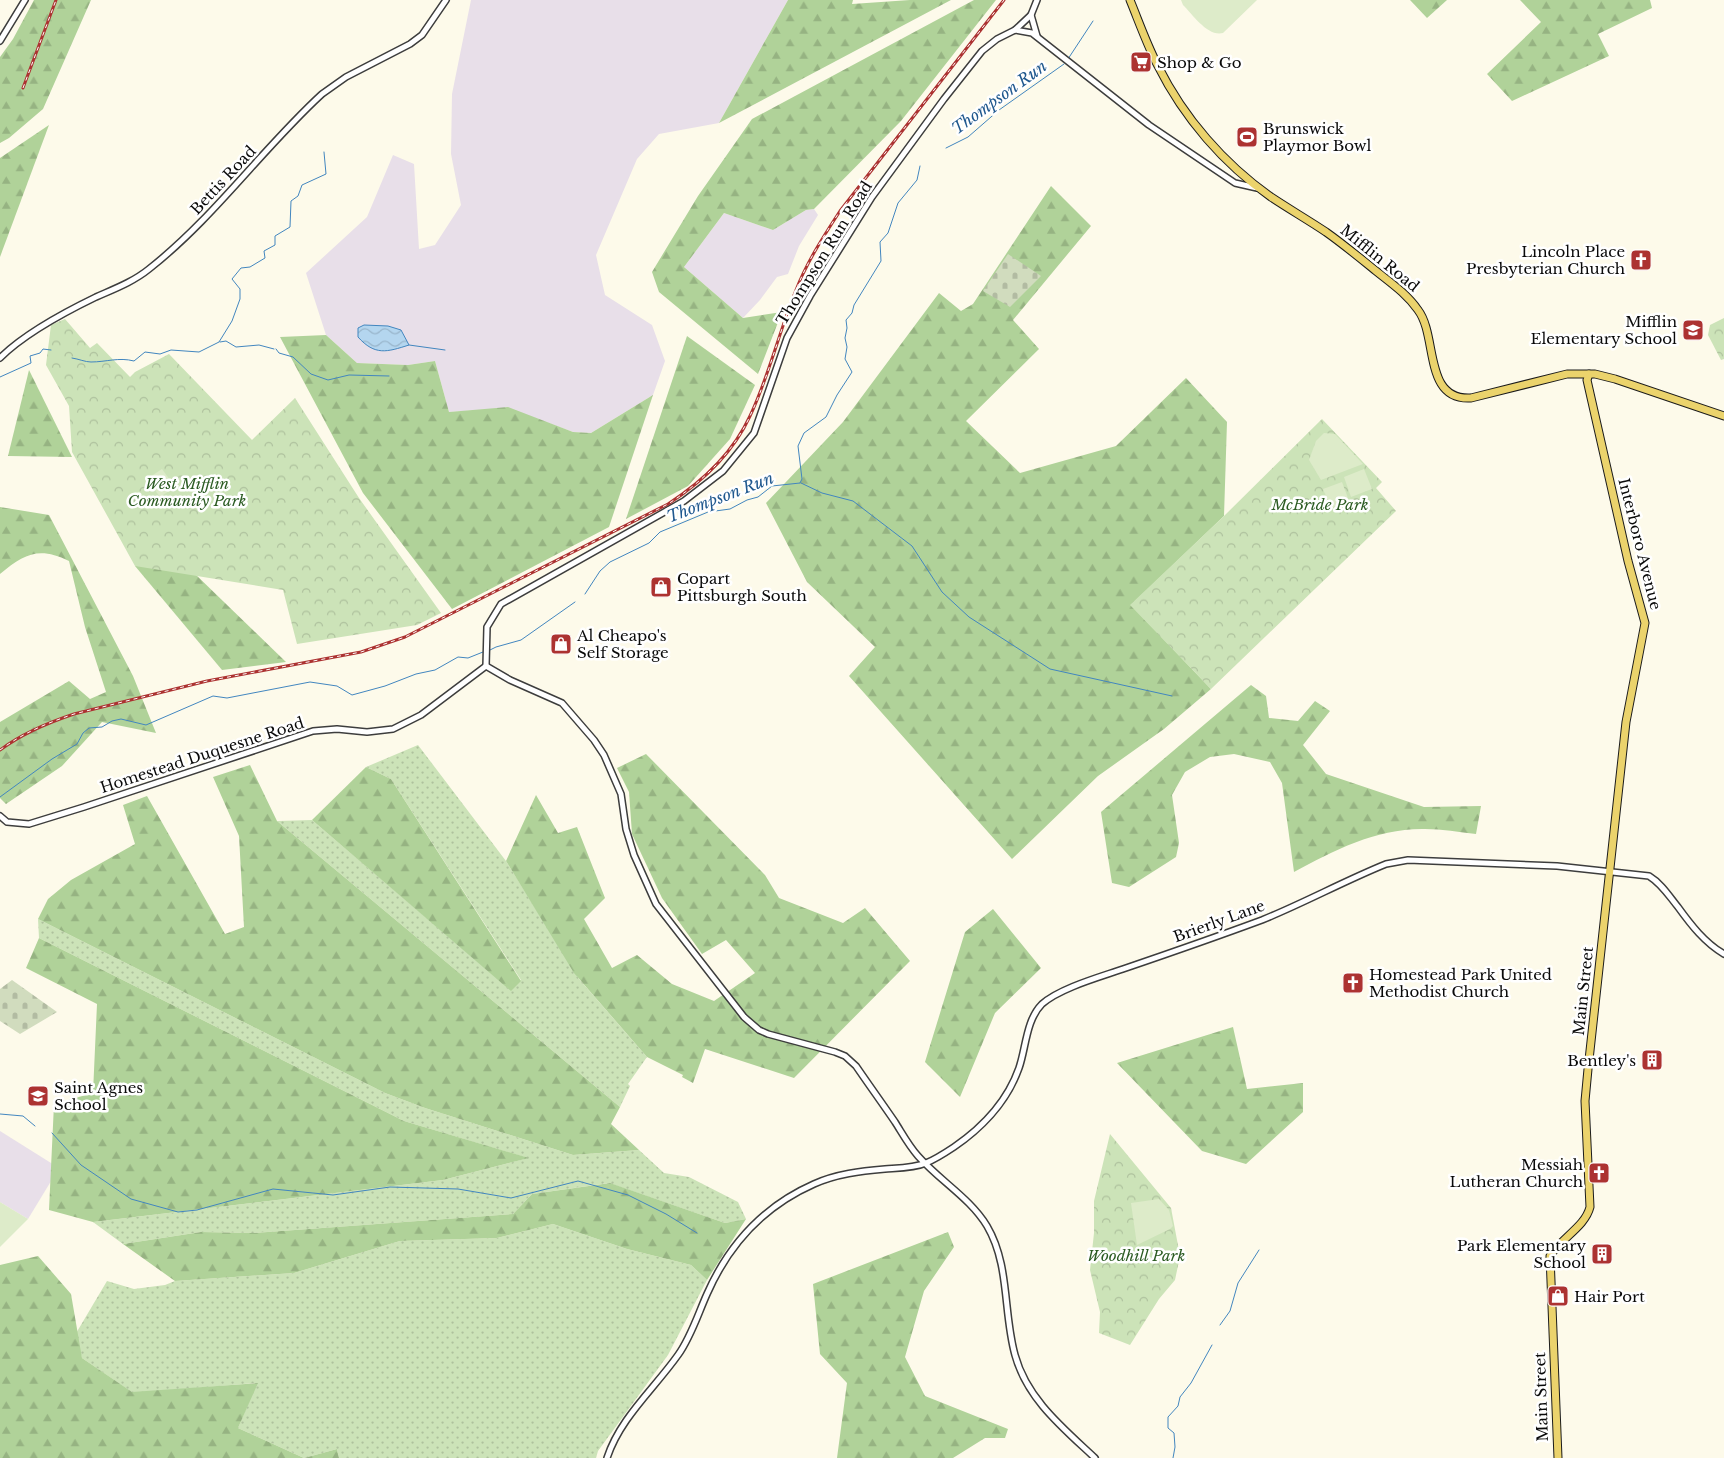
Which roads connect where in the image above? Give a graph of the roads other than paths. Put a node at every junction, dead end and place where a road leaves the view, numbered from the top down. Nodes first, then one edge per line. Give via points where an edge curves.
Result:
1 (25, 0) edge
2 (446, 0) edge
3 (1037, 0) edge
4 (1130, 0) edge
5 (1031, 15) junction
6 (1015, 30) junction
7 (1037, 37) junction
8 (0, 41) edge
9 (1260, 188) junction
10 (0, 358) edge
11 (1589, 374) junction
12 (1724, 416) edge
13 (486, 666) junction
14 (0, 816) edge
15 (1610, 871) junction
16 (1724, 954) edge
17 (926, 1163) junction
18 (607, 1458) edge
19 (1095, 1458) edge
20 (1558, 1458) edge

1 - 8 street
2 - 10 street, Bettis Road via 422,35 322,94 166,255 134,279 27,335
3 - 5 street, Thompson Run Road
4 - 9 main road via 1158,66 1184,110 1225,158
5 - 6 street, Thompson Run Road
5 - 7 street
6 - 7 street
6 - 13 street, Thompson Run Road via 982,51 872,197 787,338 754,433 723,471 684,501 501,604 487,627
7 - 9 street, Mifflin Road via 1149,125 1227,178
9 - 11 main road, Mifflin Road via 1327,233 1407,296 1425,320 1436,372 1443,386 1452,394 1471,398 1564,375
11 - 12 main road, Mifflin Road via 1615,379
11 - 15 main road, Interboro Avenue via 1593,404 1645,624 1626,722
13 - 14 street, Homestead Duquesne Road via 421,715 392,729 313,731 29,824 6,822
13 - 17 street via 562,703 594,740 621,794 631,846 656,904 744,1017 768,1034 845,1056 856,1066
15 - 16 street, Brierly Lane via 1649,876 1657,881 1702,937
15 - 17 street, Brierly Lane via 1557,866 1397,862 1366,872 1266,918 1061,993 1037,1010 1020,1067 993,1114 976,1131
15 - 20 main road, Main Street via 1586,1101 1590,1207 1586,1218 1550,1256
17 - 18 street via 836,1176 814,1184 767,1212 732,1248 678,1356 626,1421
17 - 19 street via 974,1208 997,1246 1005,1282 1012,1345 1026,1383 1039,1403

